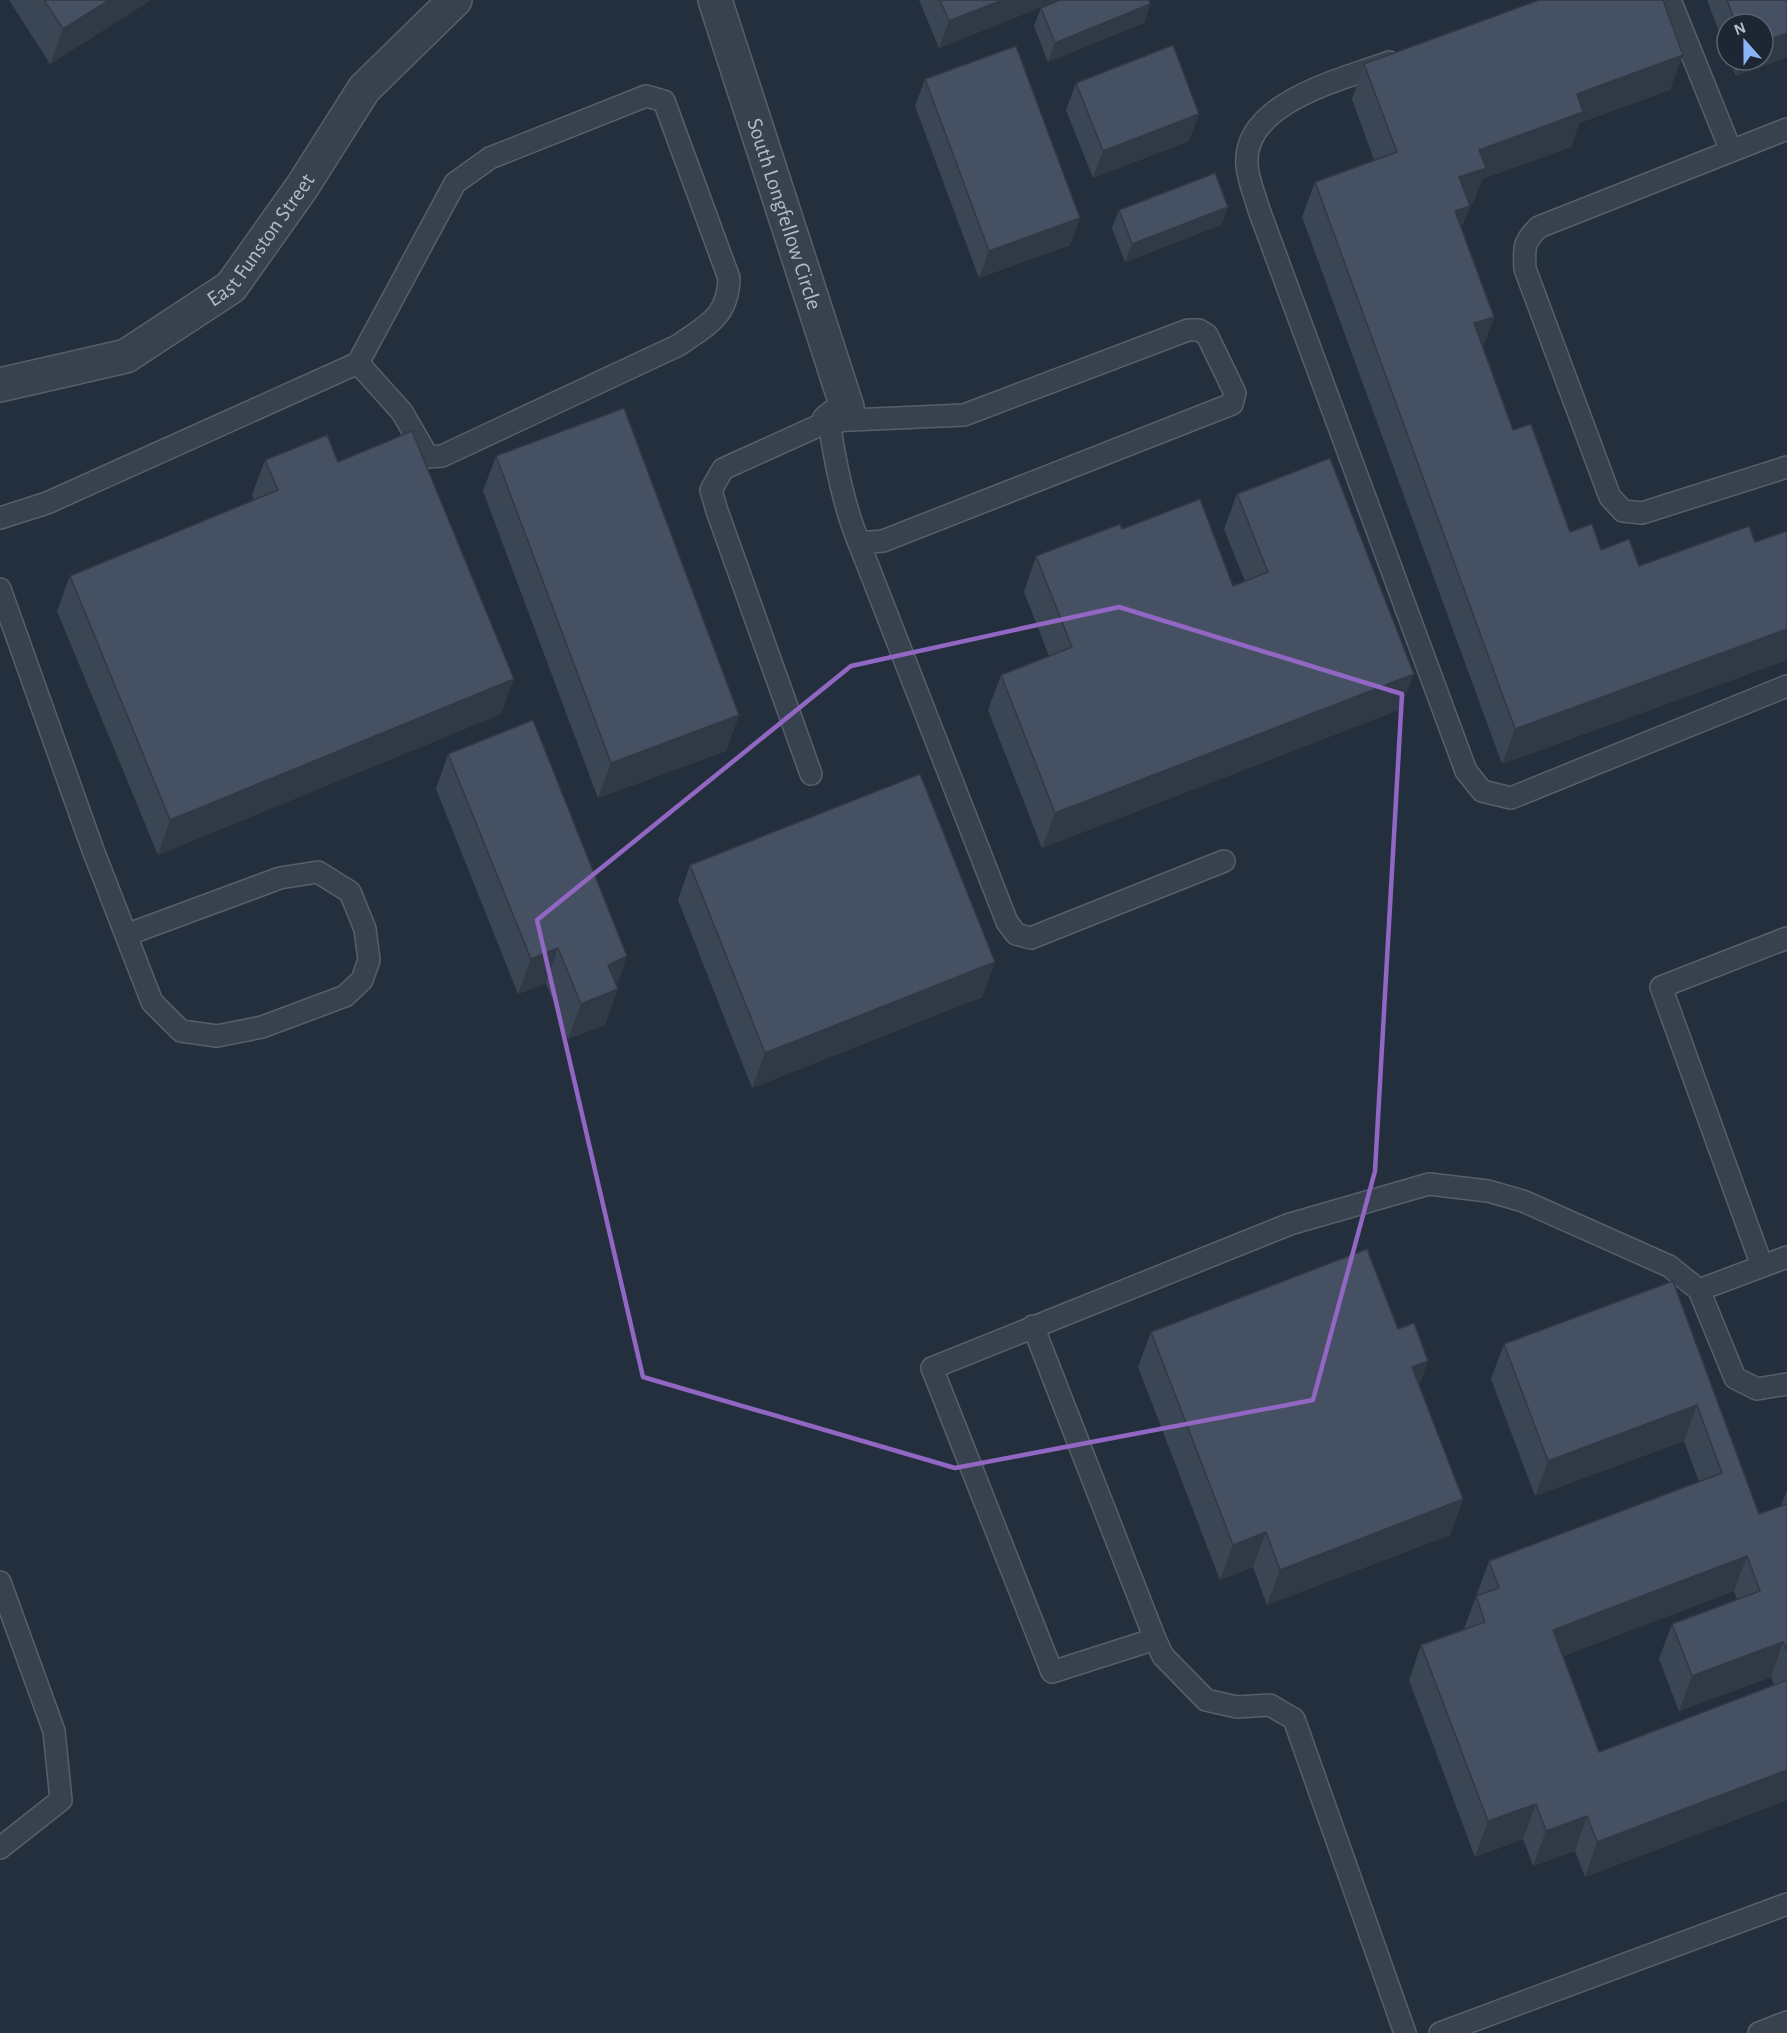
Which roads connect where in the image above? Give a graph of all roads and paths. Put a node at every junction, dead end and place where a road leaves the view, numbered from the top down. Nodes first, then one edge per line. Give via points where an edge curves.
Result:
1 (455, 0) edge
2 (715, 0) edge
3 (1670, 0) edge
4 (1409, 54) edge
5 (1787, 129) edge
6 (1731, 151) junction
7 (358, 363) junction
8 (0, 385) edge
9 (829, 421) junction
10 (1787, 467) edge
11 (0, 518) edge
12 (859, 543) junction
13 (0, 589) edge
14 (1787, 687) edge
15 (811, 774) dead end
16 (1224, 861) dead end
17 (126, 935) junction
18 (1787, 938) edge
19 (1787, 1257) edge
20 (1762, 1266) junction
21 (1699, 1290) junction
22 (1033, 1326) junction
23 (1787, 1384) edge
24 (0, 1582) edge
25 (1155, 1639) junction
26 (0, 1848) edge
27 (1787, 1904) edge
28 (1787, 2022) edge
29 (1405, 2033) edge
30 (1440, 2033) edge
31 (1759, 2033) edge

1 - 8 street, East Funston Street via 364,89 302,188 231,287 126,356
2 - 9 street, South Longfellow Circle via 847,407
3 - 6 lane
4 - 14 lane via 1291,99 1269,114 1251,140 1247,164 1258,210 1466,771 1482,791 1511,798
5 - 6 lane
6 - 10 lane via 1539,227 1527,238 1525,268 1610,497 1623,511 1642,513
7 - 7 lane via 454,183 490,158 646,96 664,101 729,278 728,298 715,320 679,345 442,456 428,457 402,412
7 - 11 lane via 47,503
9 - 12 lane via 849,519
9 - 12 lane via 964,416 1188,330 1207,335 1235,393 1232,404 884,541
9 - 15 lane via 723,469 711,490
12 - 16 lane via 1007,922 1016,934 1031,938
13 - 17 lane
17 - 17 lane via 152,1002 181,1031 218,1036 262,1027 345,996 363,980 369,960 364,929 350,892 318,872 280,878
18 - 20 lane via 1661,987
19 - 20 lane
20 - 21 lane
21 - 22 lane via 1669,1266 1523,1201 1488,1191 1429,1184 1290,1224
21 - 23 lane via 1735,1378 1757,1389
22 - 25 lane
22 - 25 lane via 932,1368 1052,1672
24 - 26 lane via 54,1731 61,1800
25 - 29 lane via 1163,1656 1206,1700 1237,1707 1270,1705 1294,1719
27 - 30 lane
28 - 31 lane

